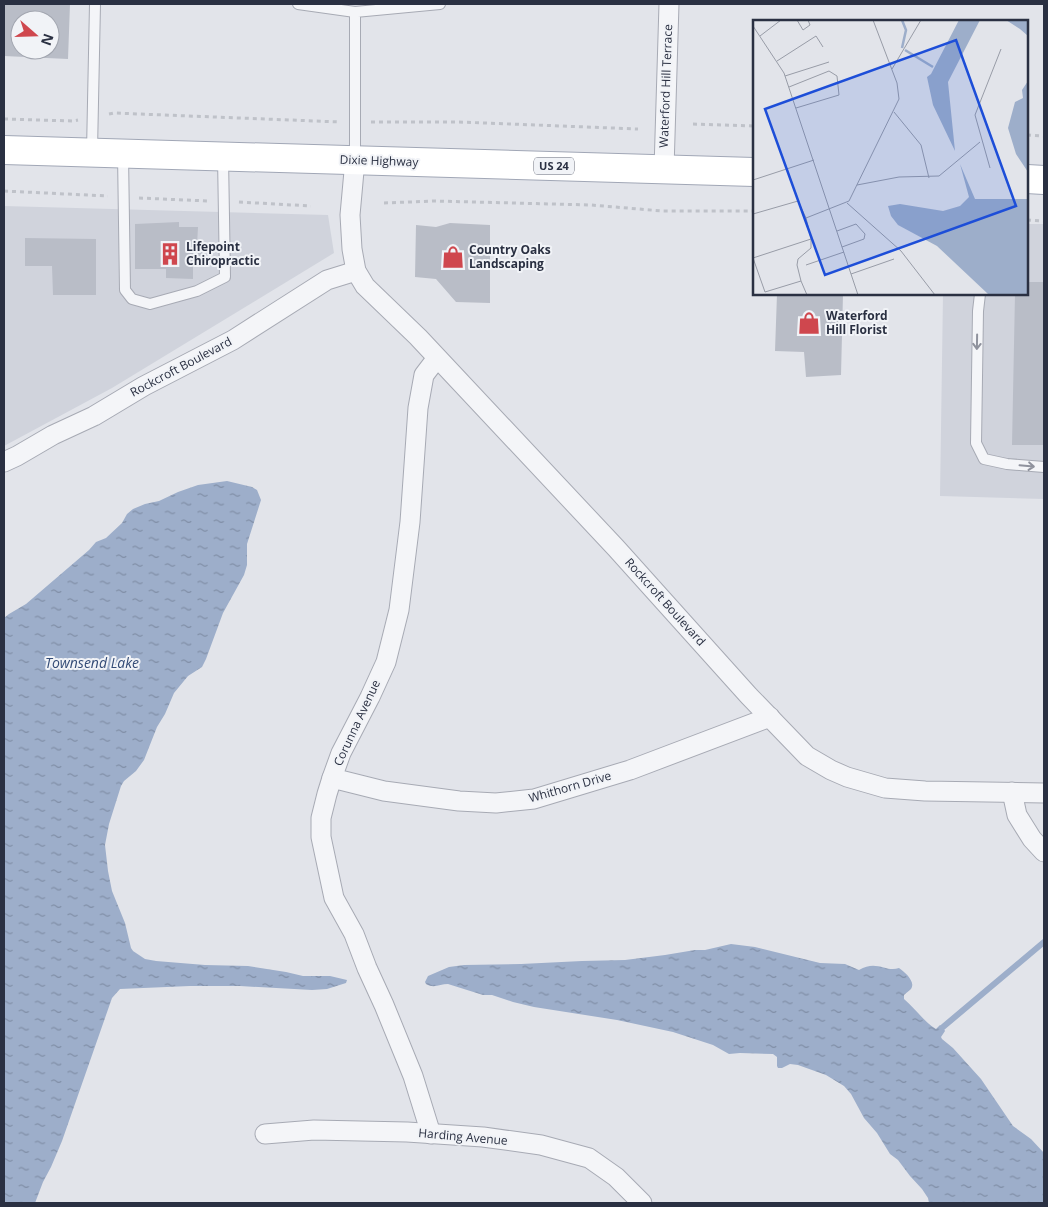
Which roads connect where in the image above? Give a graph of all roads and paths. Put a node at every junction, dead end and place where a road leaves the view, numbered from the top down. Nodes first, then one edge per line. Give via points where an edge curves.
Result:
1 (95, 4) edge
2 (298, 4) edge
3 (440, 4) edge
4 (669, 4) edge
5 (355, 12) junction
6 (4, 119) edge
7 (73, 121) dead end
8 (694, 124) dead end
9 (753, 126) edge
10 (1028, 136) edge
11 (1044, 136) edge
12 (4, 150) edge
13 (92, 152) junction
14 (123, 153) junction
15 (222, 156) junction
16 (354, 160) junction
17 (664, 169) junction
18 (753, 172) edge
19 (1028, 179) edge
20 (1044, 180) edge
21 (4, 191) edge
22 (124, 197) junction
23 (223, 201) junction
24 (384, 203) dead end
25 (311, 206) dead end
26 (753, 212) edge
27 (1028, 220) edge
28 (1044, 221) edge
29 (356, 270) junction
30 (980, 295) edge
31 (437, 358) junction
32 (4, 462) edge
33 (1044, 468) edge
34 (770, 717) junction
35 (332, 778) junction
36 (1012, 792) junction
37 (1044, 793) edge
38 (1044, 852) edge
39 (265, 1134) dead end
40 (431, 1134) junction
41 (642, 1203) edge

1 - 13 lane
2 - 5 lane
3 - 5 lane
4 - 17 street, Waterford Hill Terrace
5 - 16 lane
6 - 7 path
8 - 9 path
10 - 11 path
12 - 13 main road, Dixie Highway / US 24
13 - 14 main road, Dixie Highway / US 24
14 - 15 main road, Dixie Highway / US 24
14 - 22 lane
15 - 16 main road, Dixie Highway / US 24
15 - 23 lane
16 - 17 main road, Dixie Highway / US 24
16 - 29 street, Rockcroft Boulevard via 350,215
17 - 18 main road, Dixie Highway / US 24
19 - 20 main road
21 - 22 path
22 - 23 path
22 - 23 lane via 125,290 132,299 150,304 197,291 225,277
23 - 25 path
24 - 26 path via 435,201
27 - 28 path
29 - 31 street, Rockcroft Boulevard via 365,286
29 - 32 street, Rockcroft Boulevard via 328,280 233,340
30 -> 33 lane via 976,444 984,460
31 - 34 street, Rockcroft Boulevard
31 - 35 street, Corunna Avenue via 424,375 418,408 410,522 399,610 386,662
34 - 35 street, Whithorn Drive via 630,770 534,799 496,804 459,801 384,791
34 - 36 street, Rockcroft Boulevard via 808,756 847,777 884,788 925,792
35 - 40 street, Corunna Avenue via 321,818 320,837 334,898 354,934 384,1005 413,1076
36 - 37 street, Rockcroft Boulevard
36 - 38 street via 1017,815
39 - 40 street, Harding Avenue via 314,1130
40 - 41 street, Harding Avenue via 542,1145 589,1158 616,1177

